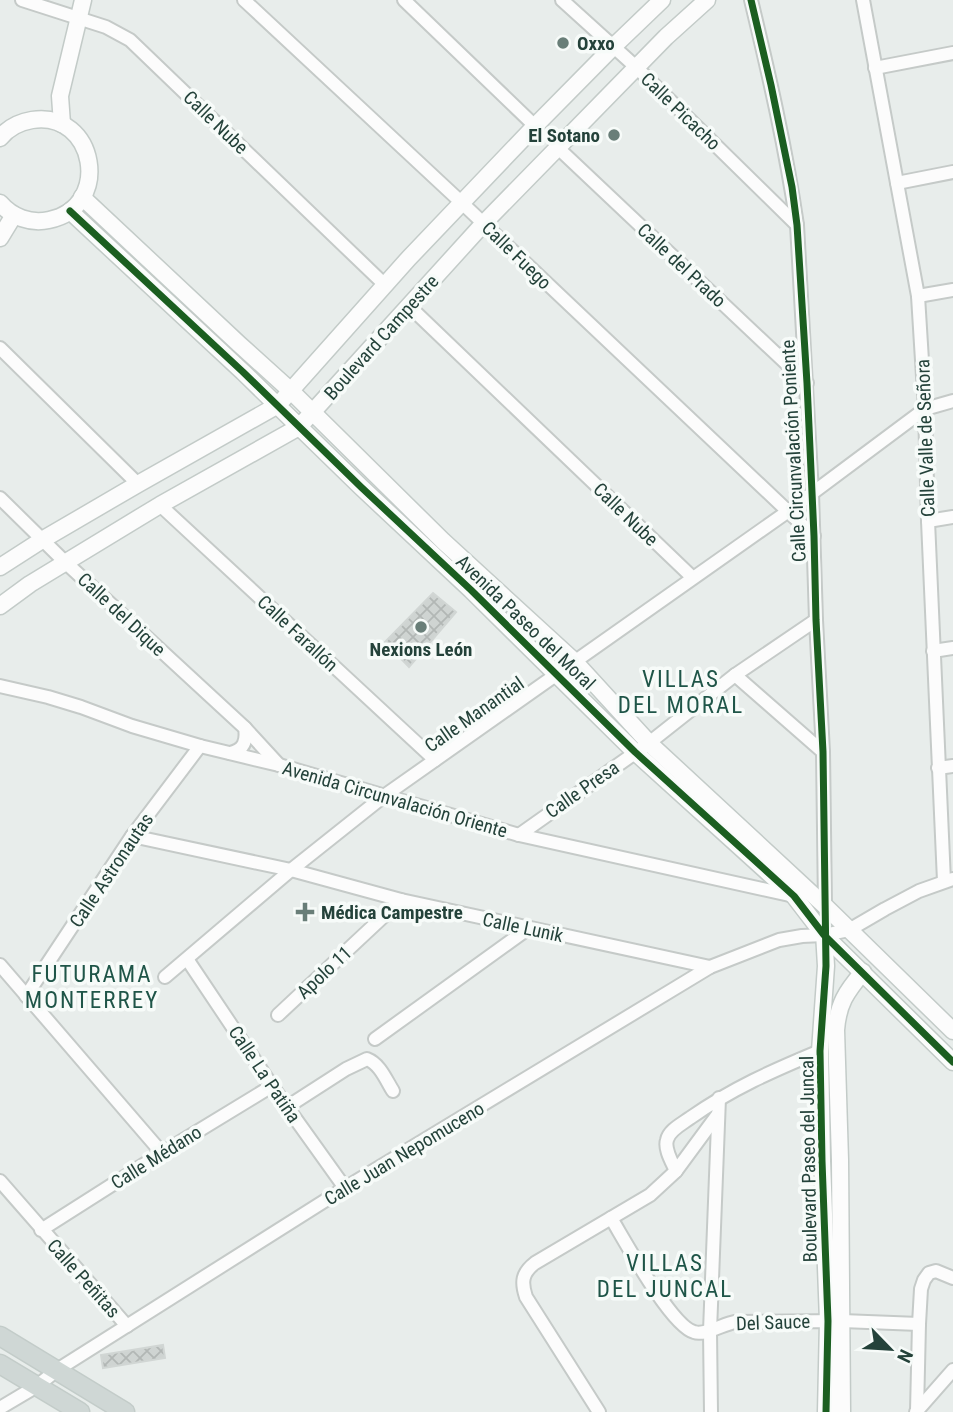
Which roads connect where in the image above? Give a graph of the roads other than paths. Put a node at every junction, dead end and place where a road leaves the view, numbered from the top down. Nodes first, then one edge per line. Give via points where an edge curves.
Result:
1 (22, 0) edge
2 (83, 0) edge
3 (244, 0) edge
4 (404, 0) edge
5 (562, 0) edge
6 (662, 0) edge
7 (708, 0) edge
8 (751, 0) edge
9 (863, 0) edge
10 (78, 19) junction
11 (613, 47) junction
12 (953, 53) edge
13 (636, 67) junction
14 (875, 68) junction
15 (60, 96) junction
16 (38, 119) junction
17 (62, 124) junction
18 (535, 126) junction
19 (0, 138) edge
20 (557, 147) junction
21 (953, 172) edge
22 (897, 183) junction
23 (82, 197) junction
24 (462, 203) junction
25 (4, 209) edge
26 (71, 211) junction
27 (484, 223) junction
28 (797, 225) junction
29 (0, 238) edge
30 (384, 285) junction
31 (953, 290) edge
32 (918, 296) junction
33 (409, 306) junction
34 (0, 348) edge
35 (807, 383) junction
36 (291, 391) junction
37 (953, 401) edge
38 (278, 405) junction
39 (925, 409) junction
40 (312, 414) junction
41 (299, 427) junction
42 (138, 484) junction
43 (812, 493) junction
44 (0, 498) edge
45 (160, 505) junction
46 (787, 512) junction
47 (953, 517) edge
48 (928, 521) junction
49 (814, 536) junction
50 (42, 540) junction
51 (65, 562) junction
52 (0, 567) edge
53 (692, 577) junction
54 (0, 606) edge
55 (816, 620) junction
56 (953, 648) edge
57 (933, 651) junction
58 (574, 662) junction
59 (558, 674) junction
60 (735, 675) junction
61 (0, 686) edge
62 (245, 728) junction
63 (200, 746) junction
64 (642, 747) junction
65 (823, 752) junction
66 (228, 754) junction
67 (435, 761) junction
68 (279, 765) junction
69 (953, 766) edge
70 (938, 768) junction
71 (384, 796) junction
72 (519, 835) junction
73 (132, 836) junction
74 (291, 870) junction
75 (949, 880) edge
76 (794, 897) junction
77 (401, 900) junction
78 (825, 906) junction
79 (529, 928) junction
80 (849, 930) junction
81 (824, 935) junction
82 (187, 959) junction
83 (0, 965) edge
84 (710, 967) junction
85 (863, 972) junction
86 (165, 977) dead end
87 (26, 996) junction
88 (278, 1015) dead end
89 (953, 1031) edge
90 (375, 1039) dead end
91 (820, 1051) junction
92 (953, 1062) edge
93 (272, 1086) junction
94 (393, 1091) dead end
95 (719, 1098) junction
96 (287, 1107) junction
97 (718, 1114) junction
98 (162, 1153) junction
99 (840, 1160) junction
100 (822, 1161) junction
101 (676, 1171) junction
102 (0, 1181) edge
103 (345, 1188) junction
104 (611, 1218) junction
105 (41, 1230) junction
106 (953, 1278) edge
107 (835, 1321) junction
108 (919, 1324) junction
109 (127, 1326) junction
110 (710, 1331) junction
111 (0, 1336) edge
112 (0, 1364) edge
113 (57, 1370) junction
114 (953, 1370) edge
115 (37, 1386) junction
116 (0, 1408) edge
117 (80, 1412) edge
118 (125, 1412) edge
119 (599, 1412) edge
120 (711, 1412) edge
121 (826, 1412) edge
122 (842, 1412) edge
123 (916, 1412) edge

1 - 10 street, Calle Nube
2 - 10 street
3 - 24 street, Calle Fuego
4 - 18 street
5 - 11 street, Calle Picacho
6 - 11 street, Boulevard Campestre
7 - 13 street, Boulevard Campestre
8 - 28 street, Calle Circunvalación Poniente
9 - 14 street, Calle Valle de Señora
10 - 15 street
10 - 30 street, Calle Nube via 119,33 140,48
11 - 13 street, Calle Picacho
11 - 18 street, Boulevard Campestre
12 - 14 street
13 - 20 street, Boulevard Campestre
13 - 28 street, Calle Picacho
14 - 22 street, Calle Valle de Señora
15 - 16 street
15 - 17 street
16 - 17 street
16 - 19 street via 14,126
17 - 23 street via 81,141 88,155 88,184
18 - 24 street, Boulevard Campestre
20 - 27 street, Boulevard Campestre
20 - 35 street, Calle del Prado
21 - 22 street
22 - 32 street, Calle Valle de Señora
23 - 26 street
23 - 36 street, Avenida Paseo del Moral
24 - 27 street, Calle Fuego
24 - 30 street, Boulevard Campestre
25 - 26 street via 26,220 42,221
25 - 29 street
26 - 38 street, Avenida Paseo del Moral
27 - 33 street, Boulevard Campestre
27 - 46 street, Calle Fuego
28 - 35 street, Calle Circunvalación Poniente
30 - 36 street, Boulevard Campestre
31 - 32 street
32 - 39 street, Calle Valle de Señora
33 - 40 street, Boulevard Campestre
33 - 53 street, Calle Nube
34 - 42 street
35 - 43 street, Calle Circunvalación Poniente
36 - 38 street, Boulevard Campestre
36 - 40 street, Avenida Paseo del Moral
37 - 39 street
38 - 41 street, Avenida Paseo del Moral
38 - 42 street, Boulevard Campestre
39 - 43 street, Calle Manantial
39 - 48 street, Calle Valle de Señora
40 - 41 street, Boulevard Campestre
40 - 58 street, Avenida Paseo del Moral
41 - 45 street, Boulevard Campestre
41 - 59 street, Avenida Paseo del Moral
42 - 50 street, Boulevard Campestre
43 - 46 street, Calle Manantial
43 - 49 street, Calle Circunvalación Poniente
44 - 50 street, Calle del Dique
45 - 51 street, Boulevard Campestre
45 - 67 street, Calle Farallón
46 - 49 street, Calle Circunvalación Poniente
46 - 53 street, Calle Manantial
47 - 48 street
48 - 57 street, Calle Valle de Señora
49 - 55 street, Calle Circunvalación Poniente
50 - 51 street, Calle del Dique
50 - 52 street, Boulevard Campestre
51 - 54 street, Boulevard Campestre
51 - 62 street, Calle del Dique
53 - 58 street, Calle Manantial
55 - 60 street, Calle Presa
55 - 65 street, Calle Circunvalación Poniente
56 - 57 street
57 - 70 street, Calle Valle de Señora
58 - 59 street, Calle Manantial
58 - 64 street, Avenida Paseo del Moral
59 - 64 street, Avenida Paseo del Moral
59 - 67 street, Calle Manantial
60 - 64 street, Calle Presa
60 - 65 street
61 - 63 street, Avenida Circunvalación Oriente
62 - 66 street via 242,749
62 - 68 street, Calle del Dique
63 - 66 street, Avenida Circunvalación Oriente
63 - 73 street, Calle Astronautas
64 - 72 street, Calle Presa
64 - 76 street, Avenida Paseo del Moral
64 - 78 street, Avenida Paseo del Moral
65 - 78 street, Calle Circunvalación Poniente
66 - 68 street, Avenida Circunvalación Oriente
67 - 71 street, Calle Manantial
68 - 71 street, Avenida Circunvalación Oriente
69 - 70 street
70 - 75 street, Calle Valle de Señora
71 - 72 street, Avenida Circunvalación Oriente
71 - 74 street, Calle Manantial
72 - 76 street, Avenida Circunvalación Oriente
73 - 74 street, Calle Lunik
73 - 87 street, Calle Astronautas
74 - 77 street, Calle Lunik
74 - 82 street, Calle Manantial
75 - 80 street, Calle Juan Nepomuceno via 919,891
76 - 81 street, Avenida Paseo del Moral
77 - 79 street, Calle Lunik
77 - 88 street, Apolo 11
78 - 80 street, Avenida Paseo del Moral
78 - 81 street, Boulevard Paseo del Juncal
79 - 84 street, Calle Lunik
79 - 90 street
80 - 81 street, Calle Juan Nepomuceno
80 - 89 street, Avenida Paseo del Moral
81 - 84 street, Calle Juan Nepomuceno via 779,940
81 - 85 street, Avenida Paseo del Moral
81 - 91 street, Boulevard Paseo del Juncal
82 - 86 street, Calle Manantial
82 - 93 street, Calle La Patiña
83 - 87 street
84 - 103 street, Calle Juan Nepomuceno
85 - 92 street, Avenida Paseo del Moral
85 - 99 street, Boulevard Paseo del Juncal via 846,993 837,1015
87 - 98 street
91 - 95 street
91 - 100 street, Boulevard Paseo del Juncal
93 - 96 street, Calle La Patiña
93 - 98 street, Calle Médano
94 - 96 street via 367,1059
95 - 97 street
95 - 101 street via 667,1139
96 - 103 street, Calle La Patiña
97 - 101 street
97 - 110 street
98 - 105 street, Calle Médano
99 - 100 street
99 - 107 street, Boulevard Paseo del Juncal
100 - 107 street, Boulevard Paseo del Juncal
101 - 104 street via 650,1195
102 - 105 street, Calle Peñitas
103 - 109 street, Calle Juan Nepomuceno
104 - 110 street, Del Sauce via 679,1322 692,1332
104 - 119 street via 535,1263 523,1281 526,1297
105 - 109 street, Calle Peñitas
106 - 108 street via 929,1273 921,1289
107 - 108 street, Del Sauce
107 - 110 street, Del Sauce via 735,1322
107 - 121 street, Boulevard Paseo del Juncal
107 - 122 street, Boulevard Paseo del Juncal
108 - 123 street
109 - 113 street, Calle Juan Nepomuceno
110 - 120 street
111 - 113 main road
112 - 115 main road
113 - 115 street, Calle Juan Nepomuceno
113 - 118 main road
114 - 123 street
115 - 116 street, Calle Juan Nepomuceno
115 - 117 main road

